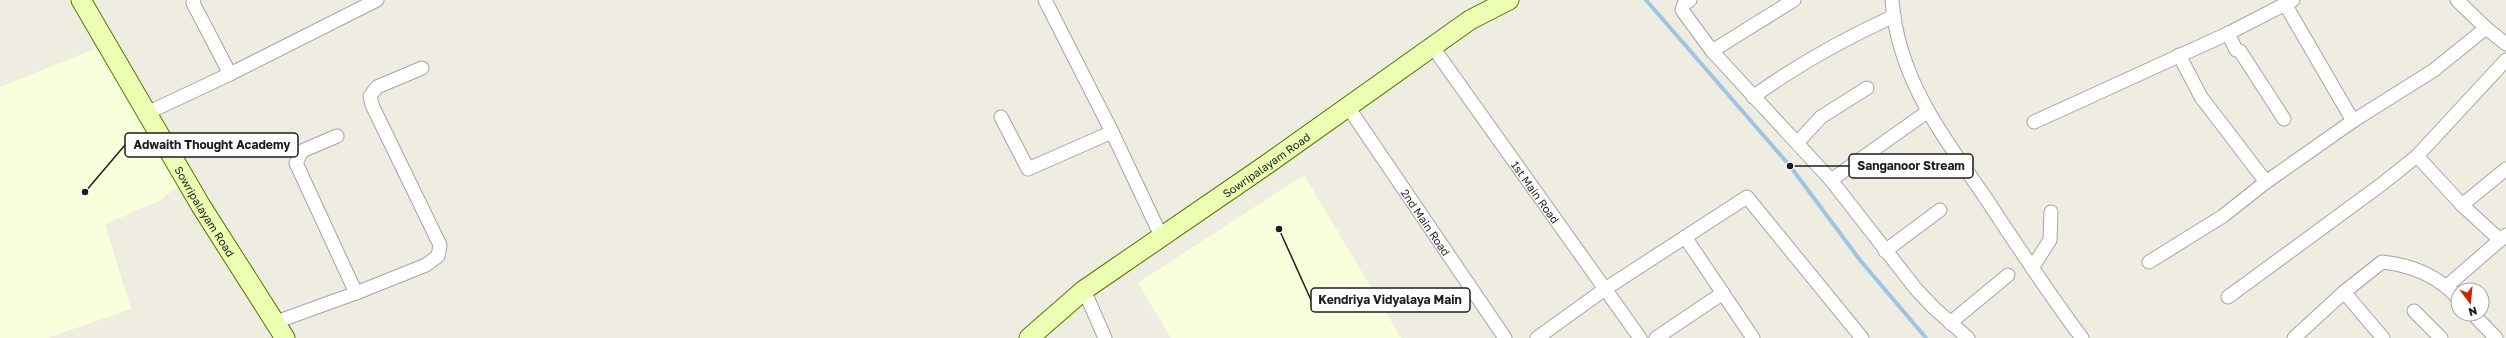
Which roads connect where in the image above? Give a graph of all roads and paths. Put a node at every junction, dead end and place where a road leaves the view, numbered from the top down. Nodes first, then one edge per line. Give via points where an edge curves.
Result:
1 (81, 0) edge
2 (378, 0) edge
3 (1045, 0) edge
4 (1509, 0) edge
5 (1690, 0) edge
6 (1794, 0) edge
7 (1892, 0) edge
8 (2457, 0) edge
9 (193, 1) edge
10 (2289, 2) edge
11 (1894, 16) junction
12 (2486, 28) junction
13 (2228, 33) junction
14 (2506, 44) edge
15 (1432, 46) junction
16 (1712, 51) junction
17 (2180, 55) junction
18 (2506, 60) edge
19 (422, 68) dead end
20 (230, 74) junction
21 (1867, 88) dead end
22 (1753, 97) junction
23 (1348, 107) junction
24 (1927, 112) junction
25 (147, 113) junction
26 (1001, 117) dead end
27 (2284, 119) dead end
28 (2354, 121) junction
29 (2034, 122) dead end
30 (1112, 132) junction
31 (337, 136) dead end
32 (1796, 143) junction
33 (2417, 156) junction
34 (2506, 169) edge
35 (1831, 180) junction
36 (2266, 182) junction
37 (2462, 205) junction
38 (1940, 210) dead end
39 (2051, 212) dead end
40 (1685, 237) junction
41 (1162, 238) junction
42 (2503, 238) edge
43 (1885, 251) junction
44 (2149, 262) dead end
45 (2032, 268) junction
46 (2008, 275) dead end
47 (2447, 286) junction
48 (1605, 289) junction
49 (2450, 289) edge
50 (1084, 290) junction
51 (2344, 292) junction
52 (356, 293) junction
53 (1723, 293) junction
54 (2228, 297) dead end
55 (2414, 311) dead end
56 (276, 322) junction
57 (2481, 322) edge
58 (1950, 323) junction
59 (285, 338) edge
60 (1029, 338) edge
61 (1105, 338) edge
62 (1504, 338) edge
63 (1537, 338) edge
64 (1640, 338) edge
65 (1656, 338) edge
66 (1753, 338) edge
67 (1862, 338) edge
68 (1968, 338) edge
69 (2082, 338) edge
70 (2294, 338) edge
71 (2383, 338) edge
72 (2441, 338) edge
73 (2496, 338) edge

1 - 25 street, Sowripalayam Road
2 - 20 street
3 - 30 street
4 - 15 street, Sowripalayam Road via 1470,20
5 - 16 street via 1684,4 1682,10
6 - 16 street
7 - 11 street
8 - 12 street
9 - 20 street
10 - 13 street
10 - 28 street
11 - 22 street via 1834,44 1792,69
11 - 24 street via 1904,60
12 - 14 street
12 - 28 street via 2434,70
13 - 17 street
13 - 27 street via 2236,50 2240,51
15 - 23 street, Sowripalayam Road
15 - 48 street, 1st Main Road
16 - 22 street
17 - 29 street
17 - 36 street via 2201,97
18 - 33 street
19 - 52 street via 377,87 370,96 372,105 440,245 438,256 426,265
20 - 25 street
21 - 32 street via 1821,117
22 - 32 street
23 - 41 street, Sowripalayam Road
23 - 62 street, 2nd Main Road
24 - 35 street
24 - 45 street
25 - 56 street, Sowripalayam Road via 201,206
26 - 30 street via 1028,169
28 - 36 street
30 - 41 street
31 - 52 street via 302,151 296,163
32 - 35 street
33 - 37 street
33 - 54 street
34 - 37 street
35 - 43 street
36 - 44 street via 2223,216
37 - 42 street
38 - 43 street
39 - 45 street via 2050,240
40 - 48 street
40 - 53 street
40 - 67 street via 1747,197
41 - 50 street, Sowripalayam Road
42 - 47 street
43 - 58 street via 1916,289
45 - 69 street
46 - 58 street
47 - 49 street
47 - 51 street via 2418,269 2382,262
48 - 63 street
48 - 64 street, 1st Main Road
50 - 60 street, Sowripalayam Road
50 - 61 street
51 - 70 street
51 - 71 street
52 - 56 street
53 - 65 street
53 - 66 street
55 - 72 street
56 - 59 street, Sowripalayam Road
57 - 73 street
58 - 68 street

